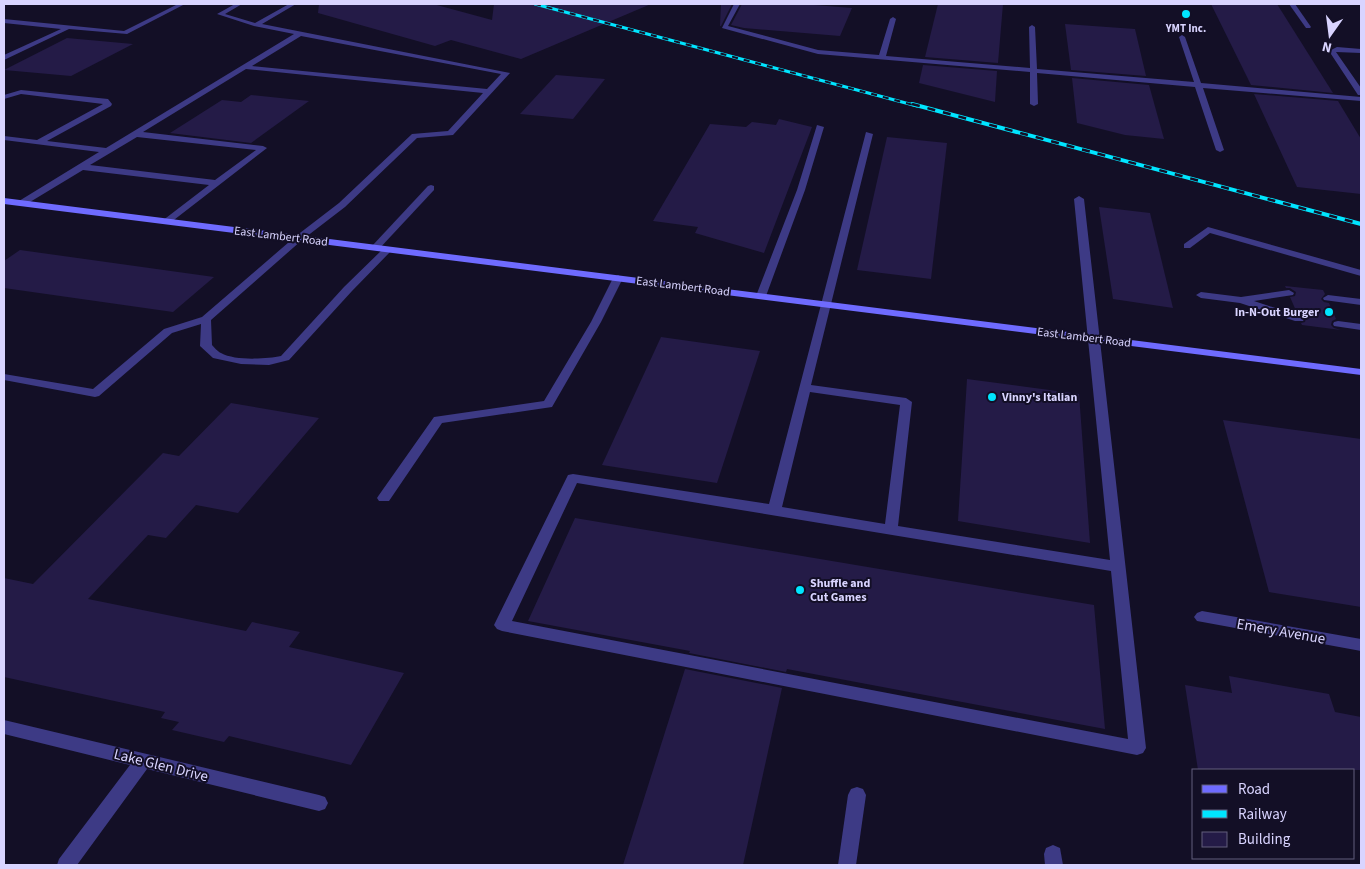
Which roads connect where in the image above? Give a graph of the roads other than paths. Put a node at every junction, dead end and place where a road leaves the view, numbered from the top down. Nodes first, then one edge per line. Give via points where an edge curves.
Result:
1 (182, 4) edge
2 (239, 4) edge
3 (293, 4) edge
4 (737, 4) edge
5 (1292, 4) edge
6 (893, 19) dead end
7 (4, 20) edge
8 (21, 22) junction
9 (256, 25) junction
10 (68, 27) junction
11 (1032, 27) dead end
12 (1308, 27) dead end
13 (4, 30) edge
14 (301, 33) junction
15 (1182, 38) dead end
16 (1361, 51) edge
17 (882, 57) junction
18 (4, 58) edge
19 (244, 67) junction
20 (1033, 70) junction
21 (1199, 84) junction
22 (489, 91) junction
23 (1361, 93) edge
24 (4, 97) edge
25 (1361, 99) edge
26 (1034, 104) dead end
27 (820, 127) dead end
28 (135, 134) junction
29 (869, 134) dead end
30 (4, 138) edge
31 (40, 142) junction
32 (1220, 150) dead end
33 (108, 151) junction
34 (82, 166) junction
35 (217, 184) junction
36 (431, 188) dead end
37 (1079, 199) dead end
38 (4, 201) edge
39 (22, 203) junction
40 (167, 221) junction
41 (299, 238) junction
42 (1187, 246) dead end
43 (375, 248) junction
44 (388, 249) junction
45 (1361, 273) edge
46 (618, 278) junction
47 (1289, 293) dead end
48 (1201, 295) dead end
49 (761, 296) junction
50 (1328, 298) dead end
51 (1242, 300) junction
52 (1361, 302) edge
53 (826, 305) junction
54 (206, 319) junction
55 (1299, 319) dead end
56 (1338, 324) dead end
57 (1361, 327) edge
58 (1093, 338) junction
59 (1361, 372) edge
60 (4, 377) edge
61 (805, 388) junction
62 (384, 498) dead end
63 (774, 510) junction
64 (891, 530) junction
65 (1118, 567) junction
66 (1202, 617) dead end
67 (1361, 646) edge
68 (4, 727) edge
69 (143, 760) junction
70 (857, 794) dead end
71 (319, 803) dead end
72 (66, 865) edge
73 (847, 865) edge

1 - 10 street via 125,32
2 - 9 street via 220,14
3 - 9 street
4 - 17 street via 724,27 818,52
5 - 12 street
6 - 17 street
7 - 8 street
8 - 10 street
8 - 13 street
9 - 14 street
10 - 18 street
11 - 20 street
14 - 19 street
14 - 22 street via 506,73
15 - 21 street
16 - 23 street via 1332,51
17 - 20 street
19 - 22 street
19 - 28 street
20 - 21 street
20 - 26 street
21 - 25 street
21 - 32 street
22 - 41 street via 450,133 415,136 342,205
24 - 31 street via 21,92 105,101 108,104
27 - 49 street via 801,190
28 - 33 street
28 - 35 street via 263,148
29 - 53 street
30 - 31 street
31 - 33 street
33 - 34 street
34 - 35 street
34 - 39 street
35 - 40 street
36 - 43 street
37 - 58 street
38 - 39 main road, East Lambert Road
39 - 40 main road, East Lambert Road
40 - 41 main road, East Lambert Road
41 - 43 main road, East Lambert Road
41 - 54 street
42 - 45 street via 1208,230
43 - 44 main road, East Lambert Road
44 - 46 main road, East Lambert Road
44 - 54 street via 285,358 269,362 217,356 206,346
46 - 49 main road, East Lambert Road
46 - 62 street via 548,404 438,420
47 - 51 street
48 - 51 street
49 - 53 main road, East Lambert Road
50 - 52 street
51 - 55 street
53 - 58 main road, East Lambert Road
53 - 61 street
54 - 60 street via 168,331 95,393
56 - 57 street
58 - 59 main road, East Lambert Road
58 - 65 street
61 - 63 street
61 - 64 street via 906,402
63 - 64 street
63 - 65 street via 573,478 502,625 1137,748
64 - 65 street
66 - 67 street, Emery Avenue
68 - 69 street, Lake Glen Drive
69 - 71 street, Lake Glen Drive
69 - 72 street
70 - 73 street

